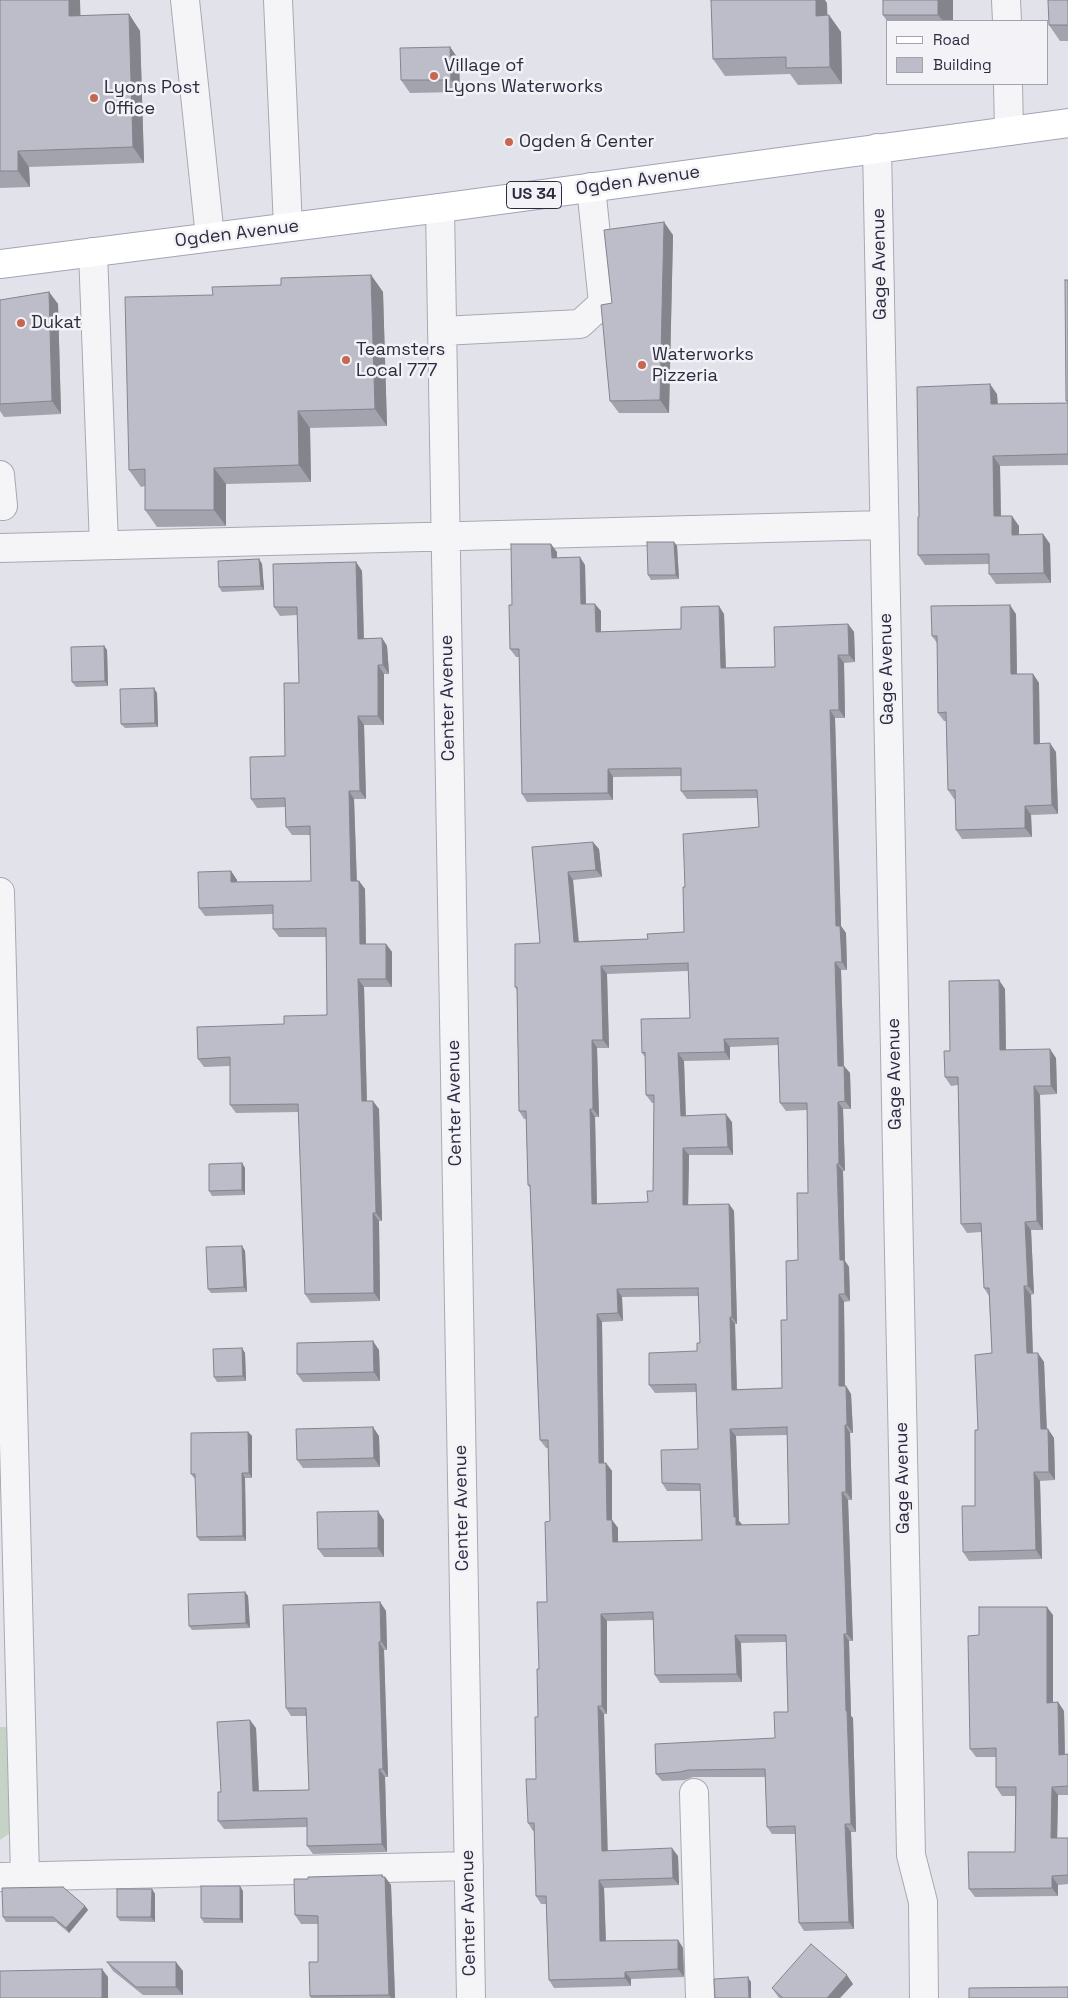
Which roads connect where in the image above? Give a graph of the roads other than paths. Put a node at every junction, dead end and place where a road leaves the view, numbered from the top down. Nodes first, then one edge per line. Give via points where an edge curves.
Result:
1 (185, 0) edge
2 (278, 0) edge
3 (1006, 0) edge
4 (1006, 20) edge
5 (1008, 85) edge
6 (1068, 123) edge
7 (1009, 131) junction
8 (877, 148) junction
9 (591, 187) junction
10 (440, 208) junction
11 (288, 227) junction
12 (210, 237) junction
13 (93, 252) junction
14 (0, 264) edge
15 (442, 332) junction
16 (0, 475) edge
17 (3, 506) dead end
18 (884, 525) junction
19 (445, 536) junction
20 (104, 545) junction
21 (0, 548) edge
22 (0, 892) edge
23 (694, 1793) dead end
24 (468, 1866) junction
25 (13, 1876) edge
26 (470, 1998) edge
27 (700, 1998) edge
28 (924, 1998) edge

1 - 12 street
2 - 11 street
3 - 4 street
5 - 7 street
6 - 7 main road, Ogden Avenue / US 34
7 - 8 main road, Ogden Avenue / US 34
8 - 9 main road, Ogden Avenue / US 34
8 - 18 street, Gage Avenue
9 - 10 main road, Ogden Avenue / US 34
9 - 15 street via 603,303 580,324
10 - 11 main road, Ogden Avenue / US 34
10 - 15 street, Center Avenue
11 - 12 main road, Ogden Avenue / US 34
12 - 13 main road, Ogden Avenue / US 34
13 - 14 main road, Ogden Avenue / US 34
13 - 20 street
15 - 19 street, Center Avenue
16 - 17 street
18 - 19 street
18 - 28 street, Gage Avenue via 911,1855 923,1902
19 - 20 street
19 - 24 street, Center Avenue
20 - 21 street
22 - 25 street
23 - 27 street
24 - 25 street
24 - 26 street, Center Avenue

